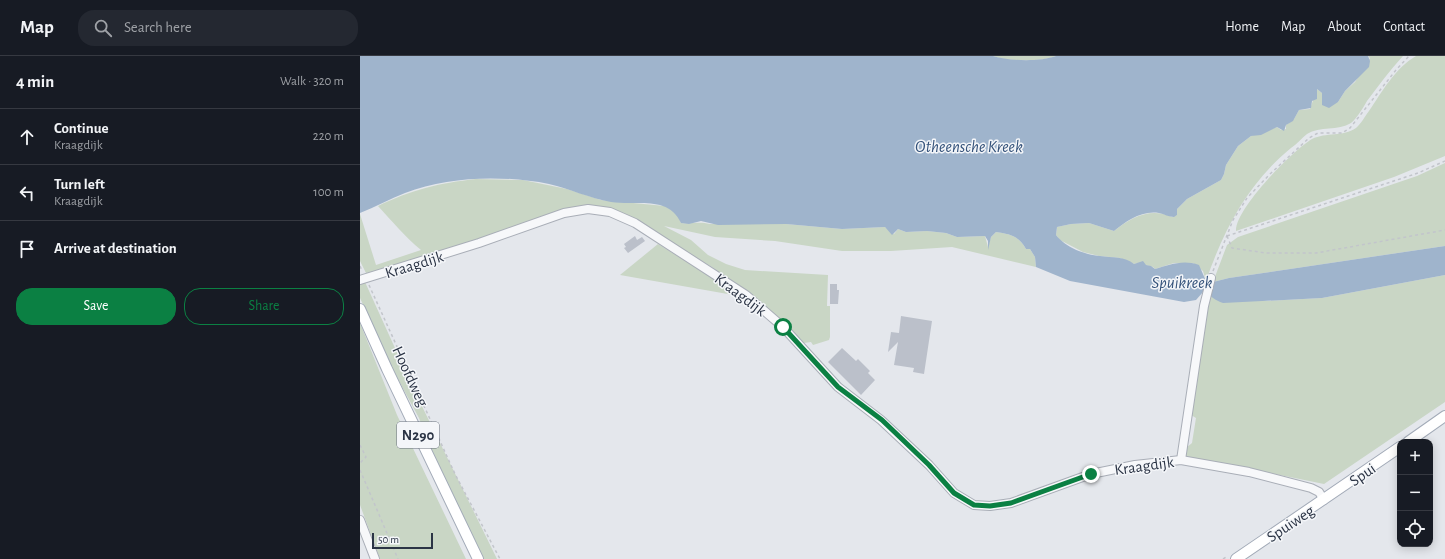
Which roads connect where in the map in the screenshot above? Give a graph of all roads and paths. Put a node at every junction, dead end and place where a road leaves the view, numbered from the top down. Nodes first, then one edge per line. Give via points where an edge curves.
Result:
1 (1409, 56) edge
2 (1445, 161) edge
3 (1445, 230) edge
4 (1227, 236) junction
5 (1211, 278) joint
6 (363, 279) edge
7 (360, 309) edge
8 (1445, 416) edge
9 (1412, 439) edge
10 (360, 445) edge
11 (1397, 450) edge
12 (1181, 460) junction
13 (360, 463) edge
14 (360, 470) edge
15 (1324, 500) junction
16 (360, 520) edge
17 (375, 559) edge
18 (398, 559) edge
19 (478, 559) edge
20 (500, 559) edge
21 (1236, 559) edge

1 - 4 path via 1350,128 1342,133 1318,133 1270,174 1248,198 1233,220
2 - 4 path
3 - 4 path via 1316,253 1232,248
4 - 5 path
5 - 12 street via 1206,296
6 - 12 street, Kraagdijk via 564,213 588,209 610,212 635,223 746,295 783,327 838,387 882,420 954,493 974,505 1011,503 1091,474 1134,465
6 - 20 path, Hoofdweg / N290 via 456,474
7 - 19 main road, Hoofdweg / N290 via 386,369
8 - 9 main road
10 - 13 path via 366,457
11 - 15 main road, Spui
12 - 15 street, Kraagdijk via 1249,472 1311,488 1319,492
14 - 18 path
15 - 21 main road, Spuiweg
16 - 17 street

